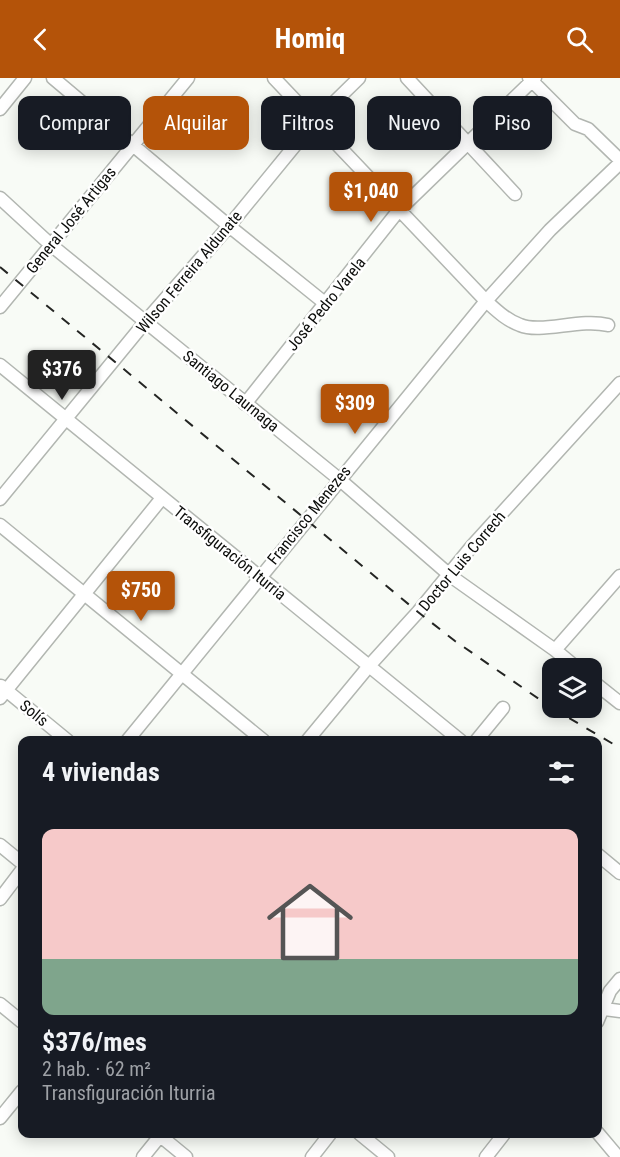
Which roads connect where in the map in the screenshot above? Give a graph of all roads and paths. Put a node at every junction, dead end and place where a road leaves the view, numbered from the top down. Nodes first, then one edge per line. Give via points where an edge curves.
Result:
1 (25, 78) edge
2 (53, 78) edge
3 (188, 78) edge
4 (274, 78) edge
5 (359, 78) edge
6 (407, 78) edge
7 (532, 79) edge
8 (291, 96) edge
9 (341, 96) edge
10 (0, 109) edge
11 (468, 142) junction
12 (132, 145) junction
13 (291, 150) edge
14 (342, 150) edge
15 (620, 161) edge
16 (515, 194) dead end
17 (0, 198) edge
18 (399, 210) junction
19 (229, 226) junction
20 (51, 245) junction
21 (486, 301) junction
22 (326, 304) junction
23 (0, 307) edge
24 (146, 321) junction
25 (608, 325) dead end
26 (0, 365) edge
27 (620, 383) edge
28 (245, 404) junction
29 (66, 420) junction
30 (339, 479) junction
31 (162, 498) junction
32 (0, 500) edge
33 (0, 525) edge
34 (449, 574) junction
35 (620, 576) edge
36 (259, 577) junction
37 (83, 594) junction
38 (555, 650) junction
39 (565, 658) edge
40 (369, 666) junction
41 (181, 674) junction
42 (602, 689) edge
43 (2, 692) edge
44 (620, 703) edge
45 (503, 708) dead end
46 (61, 736) edge
47 (131, 736) edge
48 (258, 736) edge
49 (311, 736) edge
50 (455, 736) edge
51 (480, 736) edge
52 (0, 845) edge
53 (602, 858) edge
54 (18, 860) edge
55 (620, 873) edge
56 (18, 875) edge
57 (0, 899) edge
58 (620, 979) edge
59 (602, 1001) edge
60 (620, 1001) edge
61 (0, 1004) edge
62 (602, 1004) edge
63 (602, 1005) edge
64 (620, 1011) edge
65 (18, 1019) edge
66 (18, 1096) edge
67 (0, 1118) edge
68 (157, 1138) edge
69 (163, 1138) edge
70 (327, 1138) edge
71 (365, 1138) edge
72 (501, 1138) edge
73 (602, 1138) edge
74 (143, 1157) edge
75 (186, 1157) edge
76 (312, 1157) edge
77 (388, 1157) edge
78 (486, 1157) edge
79 (618, 1157) edge

1 - 10 street
2 - 12 street
3 - 12 street, General José Artigas
4 - 8 street
5 - 9 street, Wilson Ferreira Aldunate
6 - 11 street
7 - 11 street, José Pedro Varela
7 - 15 street via 575,124 588,129
11 - 16 street
11 - 18 street, José Pedro Varela
12 - 19 street
12 - 20 street, General José Artigas
13 - 19 street, Wilson Ferreira Aldunate
14 - 18 street
15 - 21 street, Francisco Menezes
17 - 20 street, Santiago Laurnaga
18 - 21 street
18 - 22 street, José Pedro Varela
19 - 22 street
19 - 24 street, Wilson Ferreira Aldunate
20 - 23 street, General José Artigas
20 - 24 street, Santiago Laurnaga
21 - 25 street via 521,327 596,322
21 - 30 street, Francisco Menezes
22 - 28 street, José Pedro Varela
24 - 28 street, Santiago Laurnaga
24 - 29 street, Wilson Ferreira Aldunate
26 - 29 street, Transfiguración Iturria
27 - 34 street, Doctor Luis Correch
28 - 30 street, Santiago Laurnaga
29 - 31 street, Transfiguración Iturria
29 - 32 street, Wilson Ferreira Aldunate
30 - 34 street, Santiago Laurnaga
30 - 36 street, Francisco Menezes
31 - 36 street, Transfiguración Iturria
31 - 37 street
33 - 37 street
34 - 38 street, Santiago Laurnaga
34 - 40 street, Doctor Luis Correch
35 - 38 street
36 - 40 street, Transfiguración Iturria
36 - 41 street, Francisco Menezes
37 - 41 street
37 - 43 street
38 - 39 street, Santiago Laurnaga
40 - 49 street, Doctor Luis Correch
40 - 50 street, Transfiguración Iturria
41 - 47 street, Francisco Menezes
41 - 48 street
42 - 44 street
43 - 46 street, Solís
45 - 51 street
52 - 54 street
53 - 55 street
56 - 57 street
58 - 59 street
60 - 62 street
61 - 65 street
63 - 64 street
66 - 67 street
68 - 74 street
69 - 75 street
70 - 76 street
71 - 77 street
72 - 78 street
73 - 79 street

